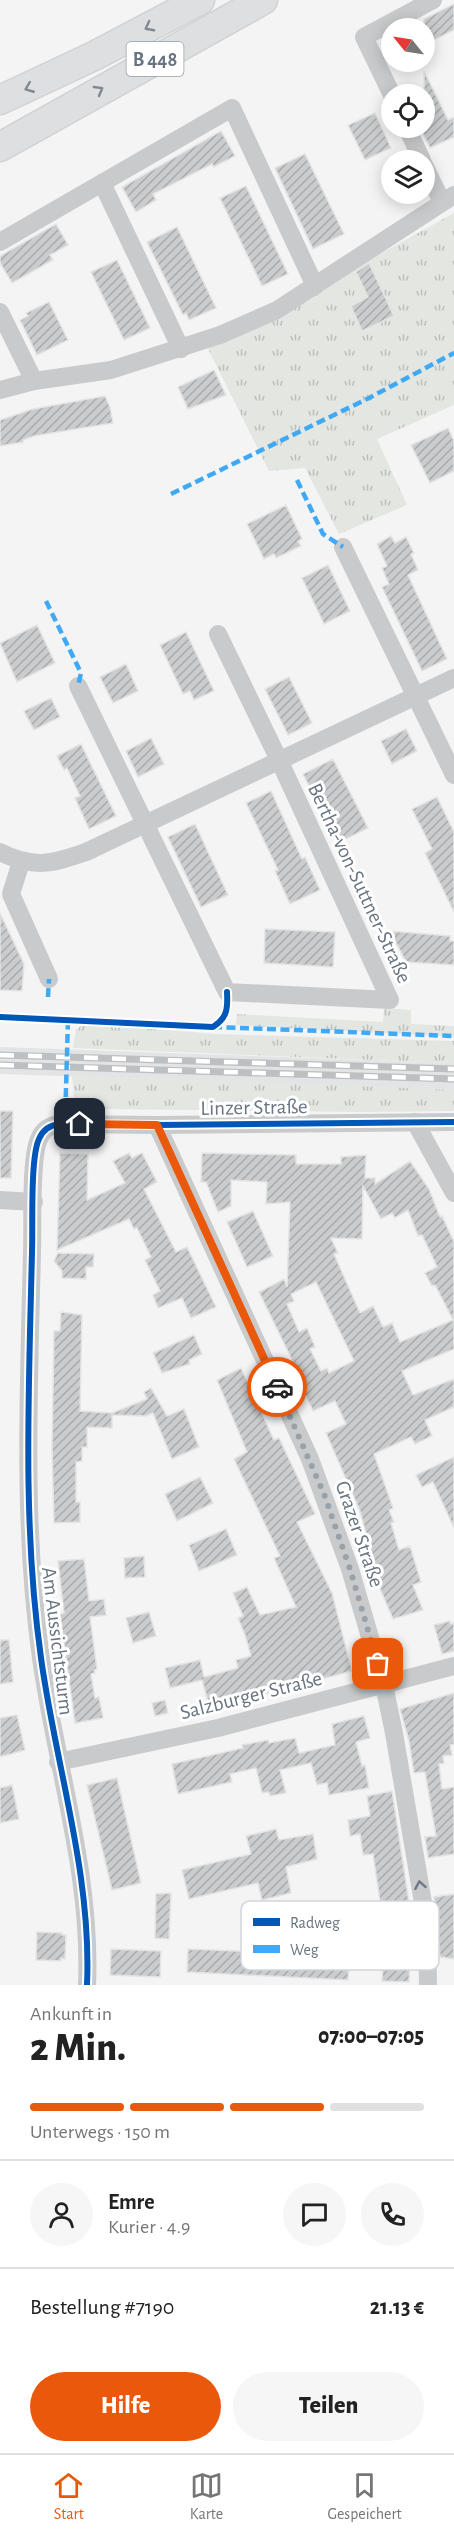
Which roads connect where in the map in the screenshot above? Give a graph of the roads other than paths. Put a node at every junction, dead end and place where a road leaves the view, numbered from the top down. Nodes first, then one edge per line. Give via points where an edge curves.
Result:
1 (200, 0) edge
2 (263, 0) edge
3 (433, 0) edge
4 (387, 84) edge
5 (0, 100) edge
6 (0, 147) edge
7 (435, 180) edge
8 (102, 183) junction
9 (448, 198) edge
10 (0, 242) edge
11 (315, 286) junction
12 (0, 312) edge
13 (181, 349) junction
14 (34, 381) junction
15 (0, 390) edge
16 (343, 547) dead end
17 (218, 634) dead end
18 (454, 678) edge
19 (78, 686) dead end
20 (416, 696) junction
21 (279, 760) junction
22 (454, 775) edge
23 (145, 824) junction
24 (0, 852) edge
25 (21, 862) junction
26 (49, 979) dead end
27 (415, 1122) junction
28 (454, 1122) edge
29 (54, 1125) joint
30 (157, 1125) junction
31 (454, 1193) edge
32 (0, 1200) edge
33 (34, 1202) junction
34 (454, 1666) edge
35 (384, 1685) junction
36 (58, 1762) junction
37 (423, 1901) edge
38 (87, 1985) edge

1 -> 5 main road, B 448 via 85,61
6 -> 2 main road, B 448
3 - 4 street via 364,37
7 - 9 street
8 - 10 street
8 - 11 street via 232,108
8 - 13 street
9 - 11 street
11 - 13 street via 277,310
12 - 14 street
13 - 14 street via 111,370
14 - 15 street
16 - 20 street
17 - 21 street
18 - 20 street
19 - 23 street
20 - 21 street
20 - 22 street
21 - 23 street
21 - 23 street, Bertha-von-Suttner-Straße via 390,1000 227,992
23 - 25 street via 54,863
24 - 25 street
25 - 26 street via 10,894
27 - 28 street, Linzer Straße
27 - 30 street, Linzer Straße
27 - 31 street
29 - 30 street, Linzer Straße
29 - 33 street, Am Aussichtsturm via 44,1130 36,1148
30 - 35 street, Grazer Straße via 310,1459 350,1569
32 - 33 street
33 - 36 street, Am Aussichtsturm via 28,1521 41,1659
34 - 35 street, Salzburger Straße
35 - 36 street, Salzburger Straße via 218,1728
37 -> 35 street, Grazer Straße
36 - 38 street, Am Aussichtsturm via 87,1918

